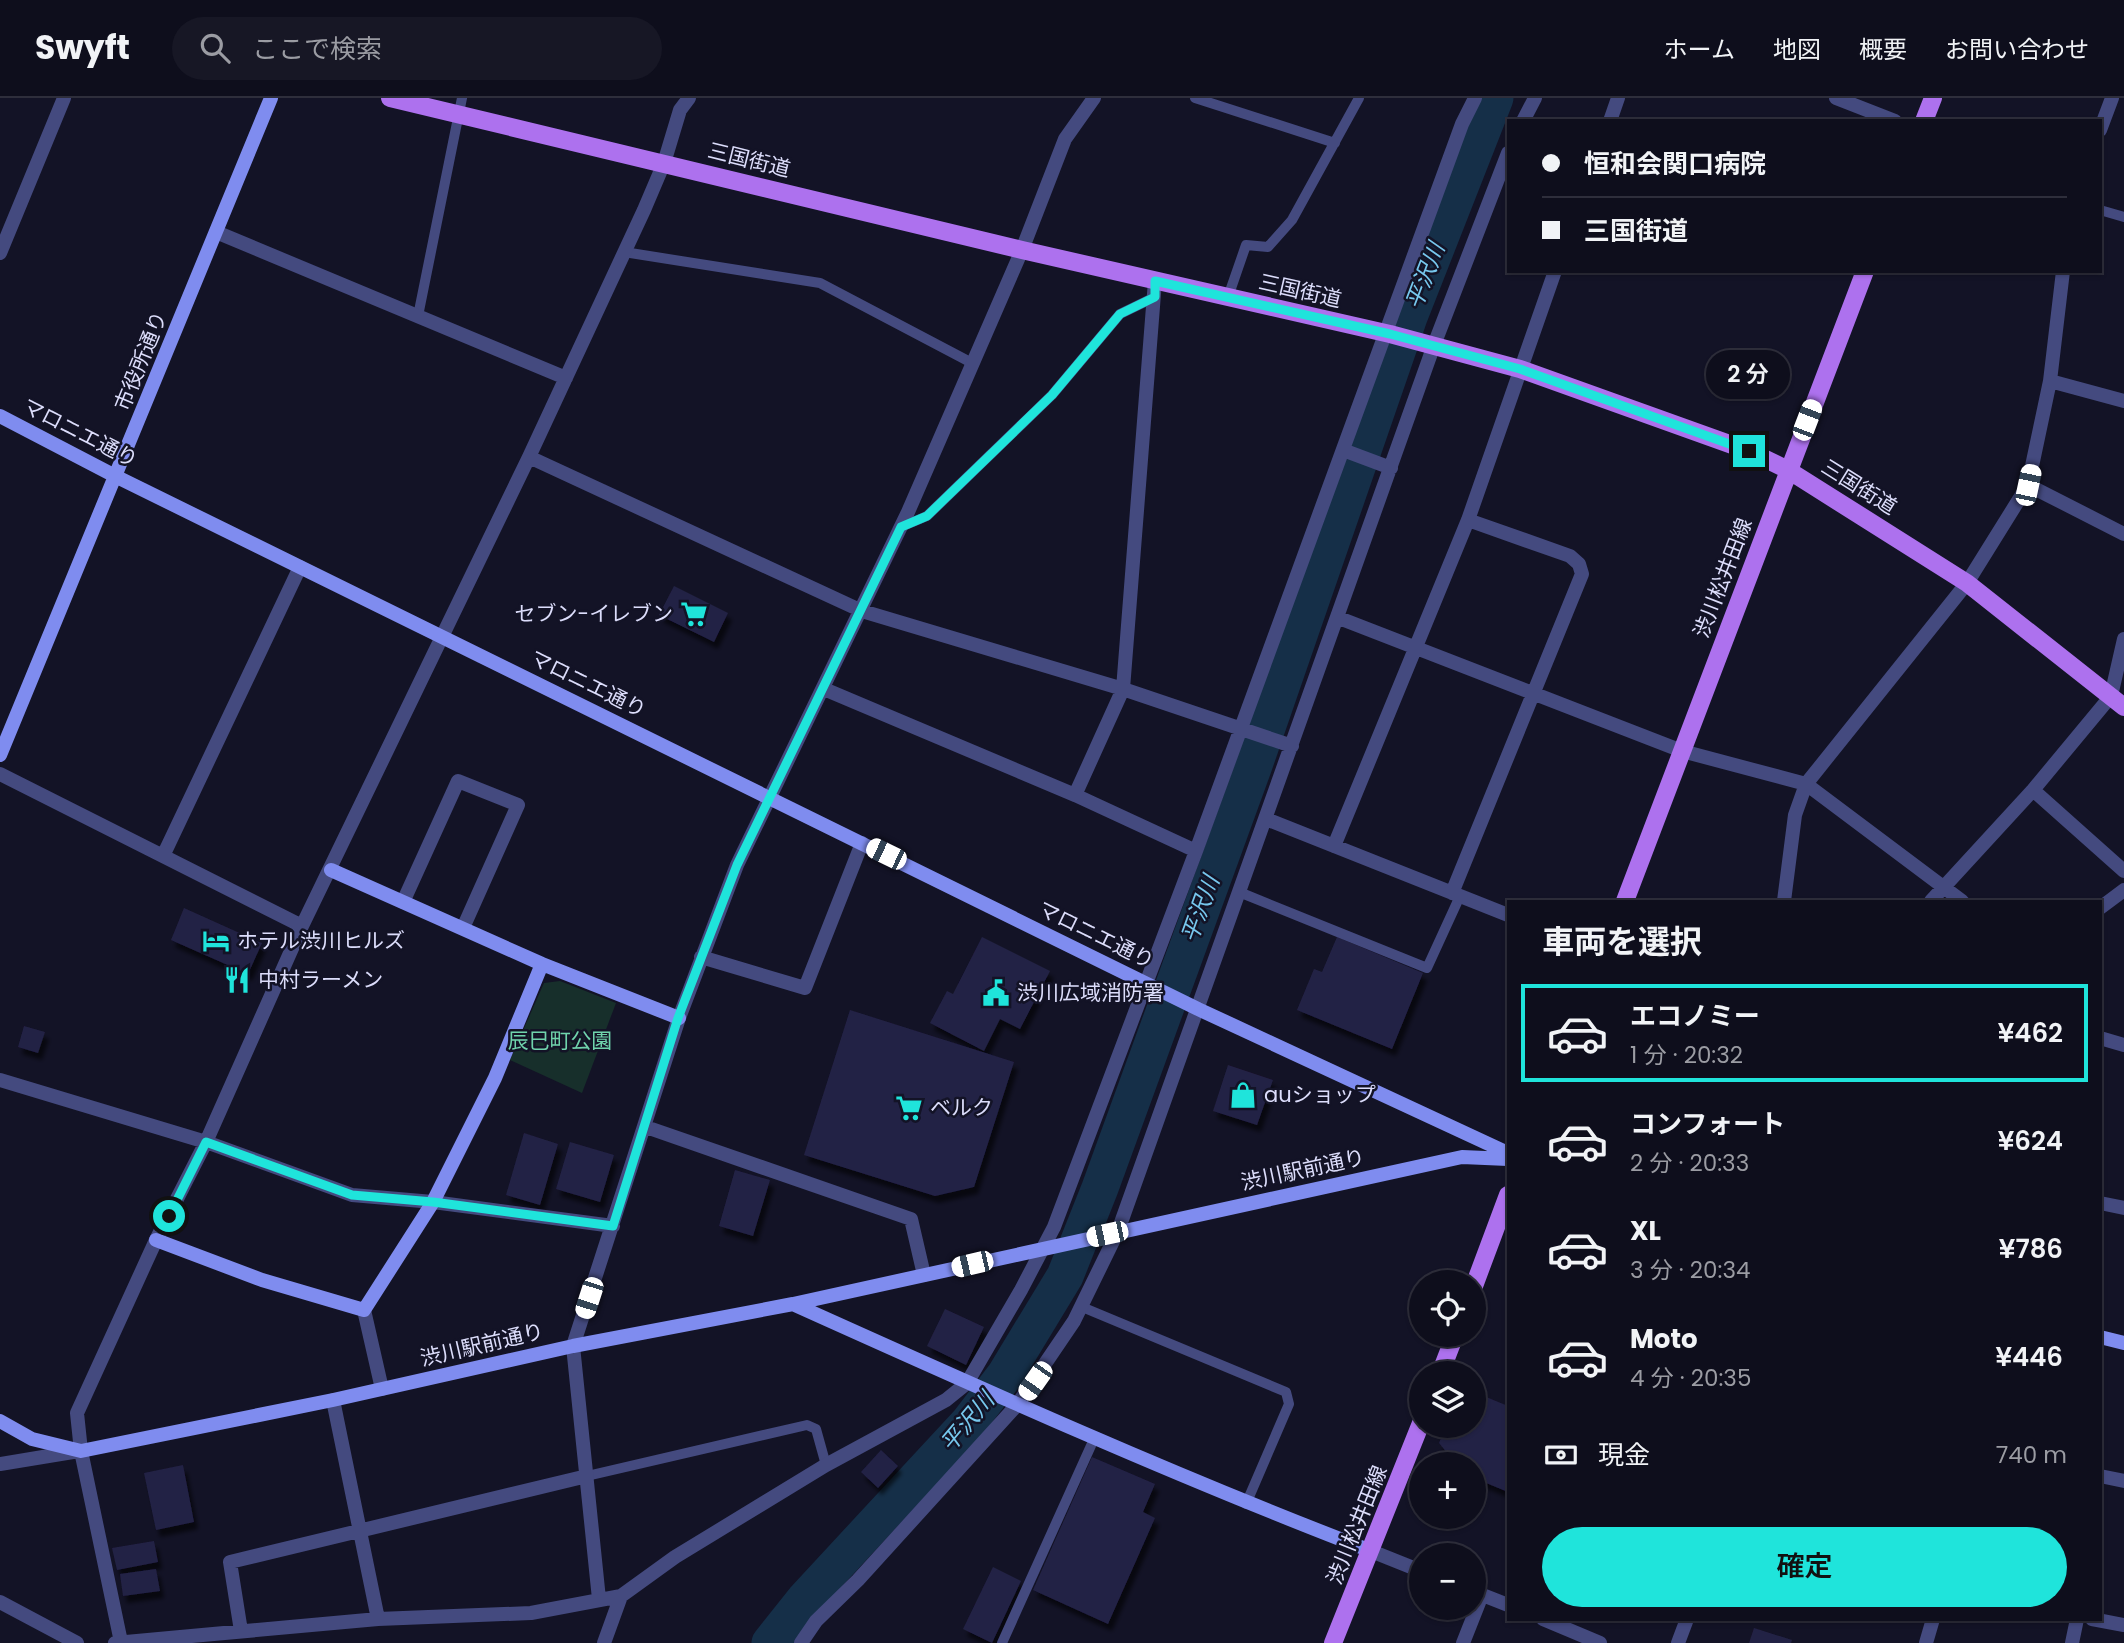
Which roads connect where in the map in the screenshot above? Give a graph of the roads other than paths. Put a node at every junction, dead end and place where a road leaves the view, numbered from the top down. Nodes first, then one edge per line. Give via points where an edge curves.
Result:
1 (64, 98) edge
2 (271, 98) edge
3 (390, 98) edge
4 (689, 98) edge
5 (1094, 98) edge
6 (1195, 98) edge
7 (1359, 98) edge
8 (1475, 98) edge
9 (1535, 98) edge
10 (1618, 98) edge
11 (1836, 98) edge
12 (1933, 98) edge
13 (2112, 98) edge
14 (461, 106) edge
15 (1524, 119) edge
16 (1611, 119) edge
17 (1890, 119) edge
18 (1925, 119) edge
19 (2102, 125) edge
20 (1335, 143) junction
21 (1507, 155) edge
22 (664, 163) junction
23 (2102, 211) edge
24 (2124, 217) edge
25 (216, 232) junction
26 (3, 236) edge
27 (1022, 250) junction
28 (624, 252) junction
29 (0, 253) edge
30 (1554, 273) edge
31 (1864, 273) edge
32 (2063, 273) edge
33 (1155, 289) junction
34 (1228, 298) junction
35 (418, 316) junction
36 (1388, 334) junction
37 (1427, 344) junction
38 (972, 363) junction
39 (1520, 369) junction
40 (566, 377) junction
41 (2050, 381) junction
42 (2124, 401) edge
43 (0, 416) edge
44 (1344, 450) junction
45 (529, 457) junction
46 (1390, 468) junction
47 (1788, 470) junction
48 (117, 477) junction
49 (2028, 485) junction
50 (1468, 520) junction
51 (901, 527) junction
52 (2124, 534) edge
53 (300, 567) junction
54 (1967, 583) junction
55 (862, 611) junction
56 (1339, 618) junction
57 (442, 637) junction
58 (2124, 639) edge
59 (1417, 650) junction
60 (824, 689) junction
61 (1123, 689) junction
62 (1535, 693) junction
63 (2117, 702) edge
64 (1244, 730) junction
65 (1286, 743) junction
66 (1682, 751) junction
67 (0, 755) edge
68 (0, 774) edge
69 (1806, 784) junction
70 (2033, 790) junction
71 (1075, 796) junction
72 (770, 797) junction
73 (1266, 819) junction
74 (862, 843) junction
75 (1334, 846) junction
76 (1196, 851) junction
77 (163, 856) junction
78 (331, 870) junction
79 (2124, 871) edge
80 (1943, 888) junction
81 (2124, 890) edge
82 (1239, 892) junction
83 (1456, 895) junction
84 (1626, 900) edge
85 (1784, 900) edge
86 (1932, 900) edge
87 (1961, 900) edge
88 (403, 902) junction
89 (2102, 906) edge
90 (1507, 915) edge
91 (302, 926) junction
92 (463, 928) junction
93 (701, 957) junction
94 (542, 964) junction
95 (1153, 986) junction
96 (1194, 1006) junction
97 (678, 1018) junction
98 (2102, 1039) edge
99 (2124, 1045) edge
100 (0, 1080) edge
101 (646, 1128) junction
102 (206, 1142) junction
103 (1507, 1153) edge
104 (1507, 1159) edge
105 (1507, 1198) edge
106 (433, 1202) junction
107 (2102, 1203) edge
108 (2124, 1208) edge
109 (613, 1226) junction
110 (1113, 1233) junction
111 (156, 1240) junction
112 (1050, 1246) junction
113 (1480, 1270) edge
114 (924, 1275) junction
115 (793, 1304) junction
116 (1082, 1307) junction
117 (364, 1310) junction
118 (2102, 1338) edge
119 (2124, 1343) edge
120 (573, 1346) junction
121 (970, 1384) junction
122 (382, 1389) junction
123 (333, 1400) junction
124 (1014, 1404) junction
125 (0, 1420) edge
126 (1415, 1438) edge
127 (1094, 1439) junction
128 (81, 1451) junction
129 (0, 1464) edge
130 (826, 1465) junction
131 (587, 1476) junction
132 (2102, 1476) edge
133 (2124, 1481) edge
134 (1246, 1504) junction
135 (360, 1531) junction
136 (1371, 1551) junction
137 (1409, 1566) edge
138 (1486, 1595) edge
139 (621, 1596) junction
140 (599, 1600) junction
141 (1507, 1601) edge
142 (0, 1602) edge
143 (378, 1619) junction
144 (1470, 1620) edge
145 (1548, 1621) edge
146 (1686, 1621) edge
147 (1932, 1621) edge
148 (2077, 1621) edge
149 (2102, 1621) edge
150 (2124, 1625) edge
151 (241, 1631) junction
152 (121, 1642) edge
153 (77, 1643) edge
154 (115, 1643) edge
155 (604, 1643) edge
156 (801, 1643) edge
157 (1002, 1643) edge
158 (1333, 1643) edge
159 (1463, 1643) edge
160 (1600, 1643) edge
161 (1678, 1643) edge
162 (1926, 1643) edge
163 (2072, 1643) edge

1 - 26 street
2 - 25 street, 市役所通り
3 - 14 main road, 三国街道
4 - 22 street via 680,110
5 - 27 street via 1065,139
6 - 20 lane
7 - 20 lane
8 - 36 street
9 - 15 street
10 - 16 street
11 - 17 street
12 - 18 main road
13 - 19 street
14 - 22 main road, 三国街道
14 - 35 lane
20 - 34 lane via 1292,220 1268,247 1246,245
21 - 37 street
22 - 27 main road, 三国街道
22 - 28 street
23 - 24 lane
25 - 35 street
25 - 48 street, 市役所通り
26 - 29 street
27 - 33 main road, 三国街道
27 - 38 street
28 - 38 lane via 820,283
28 - 40 street
30 - 39 street
31 - 47 main road, 渋川松井田線
32 - 41 street
33 - 34 main road, 三国街道
33 - 51 lane via 1120,314 1052,395 927,516
33 - 61 street
34 - 36 main road, 三国街道
35 - 40 street
36 - 37 main road, 三国街道
36 - 44 street
37 - 39 main road, 三国街道
37 - 46 street
38 - 51 street
39 - 47 main road, 三国街道 via 1749,451
39 - 50 street
40 - 45 street
41 - 42 street
41 - 49 street
43 - 48 street, マロニエ通り
44 - 46 street
44 - 64 street
45 - 55 street
45 - 57 street
46 - 56 street
47 - 54 main road, 三国街道
47 - 66 main road, 渋川松井田線
48 - 53 street, マロニエ通り
48 - 67 street, 市役所通り
49 - 52 street
49 - 54 street
50 - 59 street
50 - 62 street via 1570,556 1579,564 1582,573
51 - 55 street
53 - 57 street, マロニエ通り
53 - 77 street
54 - 63 main road, 三国街道
54 - 69 street
55 - 60 street
55 - 61 street
56 - 59 street
56 - 65 street
57 - 72 street, マロニエ通り
57 - 78 street
58 - 63 street
59 - 62 street
59 - 75 street
60 - 71 street
60 - 72 street
61 - 64 street
61 - 71 street
62 - 66 street
62 - 83 street
63 - 70 street
64 - 65 street
64 - 76 street
65 - 73 street
66 - 69 street
66 - 84 main road, 渋川松井田線
68 - 77 street
69 - 80 street
69 - 85 street via 1795,815
70 - 79 street
70 - 80 street
71 - 76 street
72 - 74 street, マロニエ通り
72 - 93 street
73 - 75 street
73 - 82 street
74 - 93 street via 805,988
74 - 95 street, マロニエ通り
75 - 83 street
76 - 95 street
77 - 91 street
78 - 88 street
78 - 91 street
80 - 86 street
80 - 87 street
81 - 89 street
82 - 83 lane via 1427,968
82 - 96 street
83 - 90 street
88 - 92 street
88 - 92 street via 458,781 518,805
91 - 102 street
92 - 94 street
93 - 97 street
94 - 97 street
94 - 106 street via 495,1077
95 - 96 street, マロニエ通り
95 - 112 street
96 - 103 street
96 - 110 street
97 - 101 street
98 - 99 street
100 - 102 street
101 - 109 street
101 - 114 street via 911,1219
102 - 106 street via 352,1195
102 - 111 street
104 - 110 street, 渋川駅前通り via 1462,1157
105 - 113 main road
106 - 109 street
106 - 117 street
107 - 108 street
109 - 120 street
110 - 112 street, 渋川駅前通り
110 - 116 street
111 - 117 street via 262,1280
111 - 128 street via 77,1413
112 - 114 street, 渋川駅前通り
112 - 121 street
114 - 115 street, 渋川駅前通り
115 - 120 street, 渋川駅前通り
115 - 121 street
116 - 124 street
116 - 134 lane via 1286,1392 1289,1404
117 - 122 street
118 - 119 street
120 - 122 street, 渋川駅前通り
120 - 131 street
121 - 124 street
121 - 130 street
122 - 123 street, 渋川駅前通り
123 - 128 street, 渋川駅前通り
123 - 135 street
124 - 127 street
124 - 156 street
125 - 128 street via 32,1439
126 - 136 main road, 渋川松井田線
127 - 134 street
127 - 157 lane
128 - 129 street
128 - 152 street
130 - 131 lane via 816,1429 807,1425
130 - 139 street via 675,1557
131 - 135 street
131 - 140 street
132 - 133 street
134 - 136 street
135 - 143 street
135 - 151 street via 230,1562
136 - 137 street
136 - 158 main road, 渋川松井田線
138 - 141 street
139 - 140 street
139 - 155 street
140 - 143 street via 531,1612
142 - 153 street
143 - 151 street
144 - 159 street
145 - 160 street
146 - 161 street
147 - 162 street
148 - 163 street
149 - 150 street
151 - 152 street
152 - 154 street

